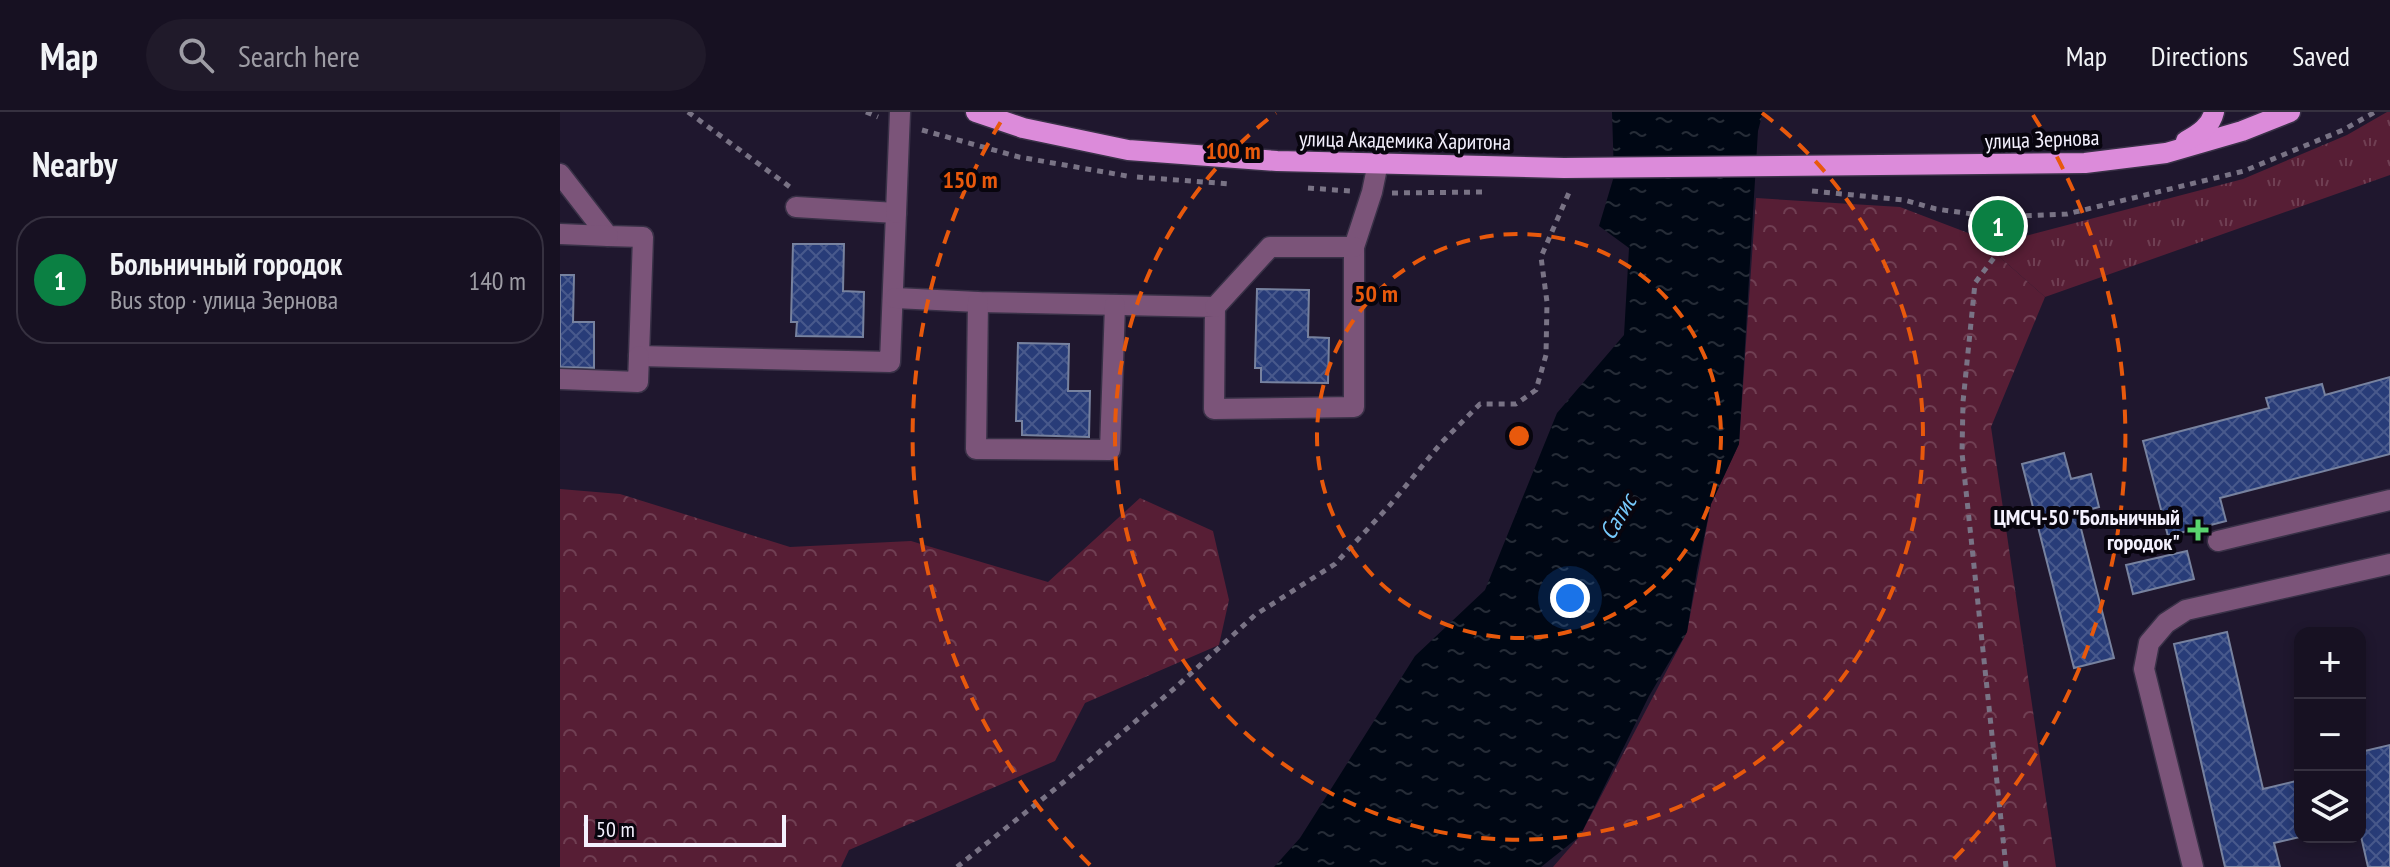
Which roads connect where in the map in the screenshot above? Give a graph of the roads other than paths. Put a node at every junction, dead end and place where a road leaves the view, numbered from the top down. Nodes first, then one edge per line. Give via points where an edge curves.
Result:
1 (900, 112) edge
2 (976, 112) edge
3 (2214, 112) edge
4 (2290, 112) edge
5 (2166, 153) junction
6 (1378, 163) junction
7 (1790, 167) joint
8 (560, 174) edge
9 (796, 207) dead end
10 (896, 213) junction
11 (560, 234) edge
12 (608, 236) junction
13 (1354, 247) junction
14 (895, 298) junction
15 (978, 302) junction
16 (1115, 305) junction
17 (1215, 307) junction
18 (639, 356) junction
19 (560, 379) edge
20 (2390, 500) edge
21 (2218, 541) dead end
22 (2390, 564) edge
23 (2193, 867) edge

1 - 10 lane
2 - 6 main road, улица Академика Харитона via 1023,128 1128,150
3 - 5 main road via 2198,134
4 - 5 main road, улица Зернова
5 - 7 main road, улица Зернова via 2085,163
6 - 7 main road, улица Академика Харитона
6 - 13 lane
8 - 12 lane
9 - 10 lane
10 - 14 lane
11 - 12 lane
12 - 18 lane via 643,237
13 - 17 lane via 1270,247
13 - 17 lane via 1354,407 1214,409
14 - 15 lane
14 - 18 lane via 890,362
15 - 16 lane
15 - 16 lane via 976,449 1110,450
16 - 17 lane
18 - 19 lane via 638,382
20 - 21 lane
22 - 23 lane via 2186,610 2149,643 2144,669

